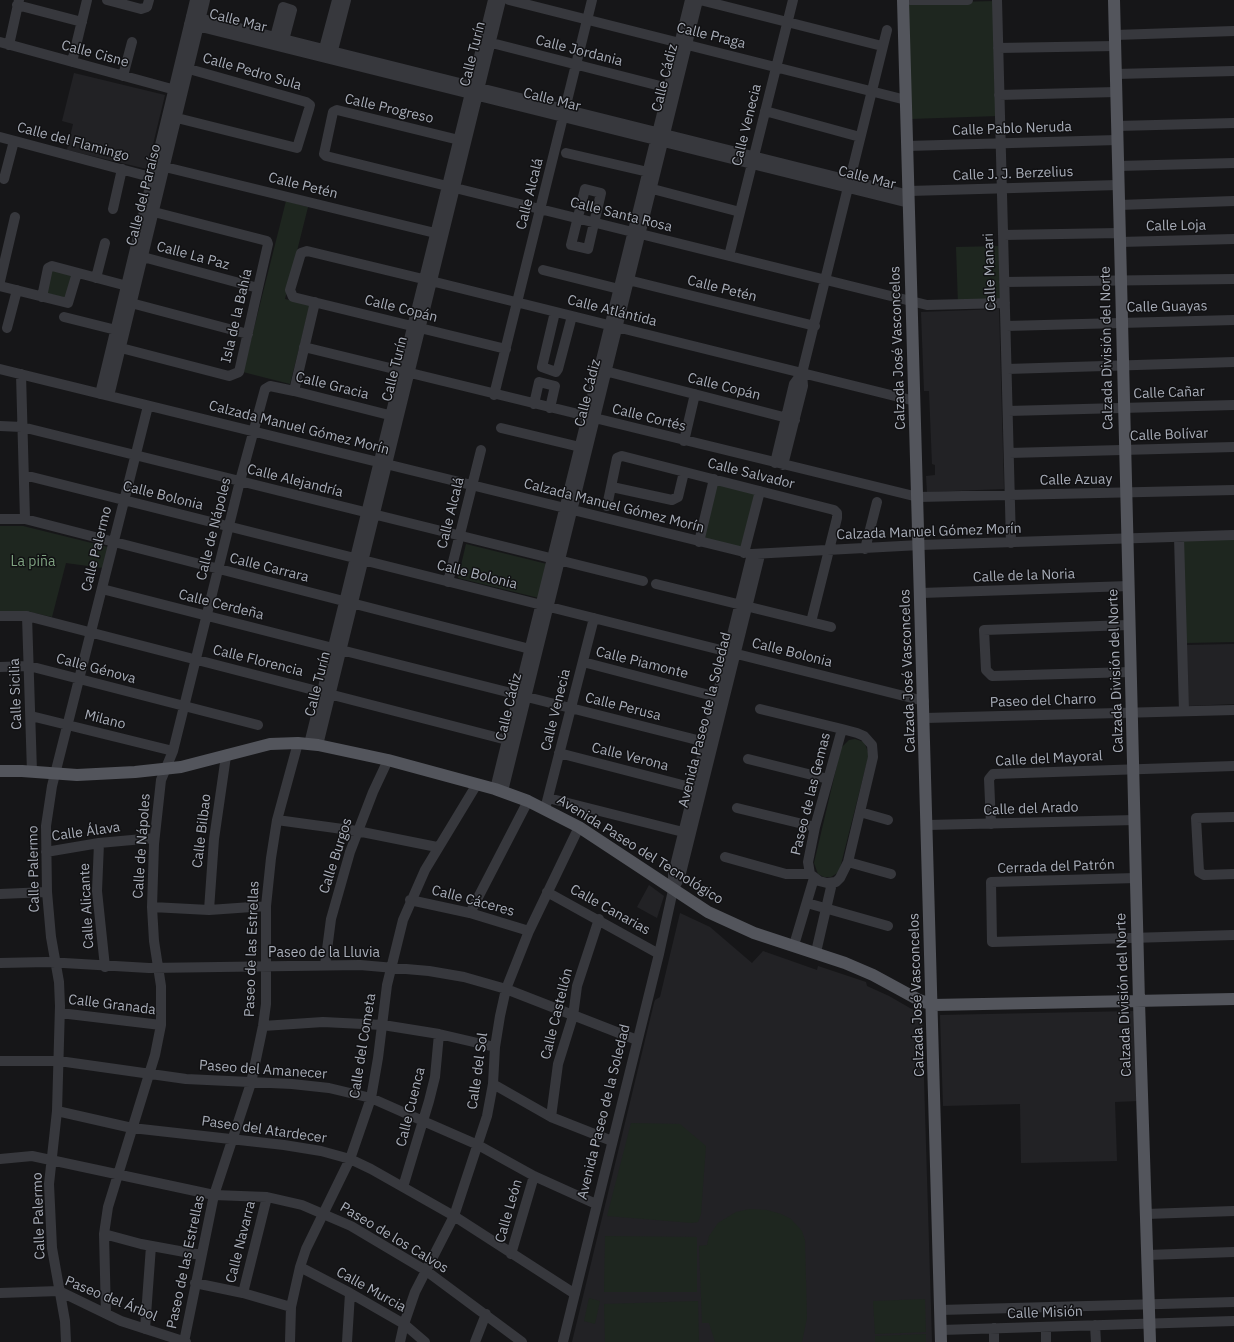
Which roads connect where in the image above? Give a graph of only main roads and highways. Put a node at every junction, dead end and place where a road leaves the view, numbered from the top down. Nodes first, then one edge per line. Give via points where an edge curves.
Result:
1 (903, 0) edge
2 (1114, 0) edge
3 (0, 771) edge
4 (1234, 999) edge
5 (1139, 1002) junction
6 (933, 1005) junction
7 (941, 1342) edge
8 (1150, 1342) edge

1 - 6 main road, Calzada José Vasconcelos
2 - 5 main road, Calzada División del Norte
3 - 6 main road, Avenida Paseo del Tecnológico via 105,774 166,769 270,744 308,744 388,760 499,790 528,801 547,804 673,890 730,923 754,933 794,944 873,975
4 - 5 main road, Avenida Paseo del Tecnológico
5 - 6 main road, Avenida Paseo del Tecnológico
5 - 8 main road, Calzada División del Norte
6 - 7 main road, Calzada José Vasconcelos

